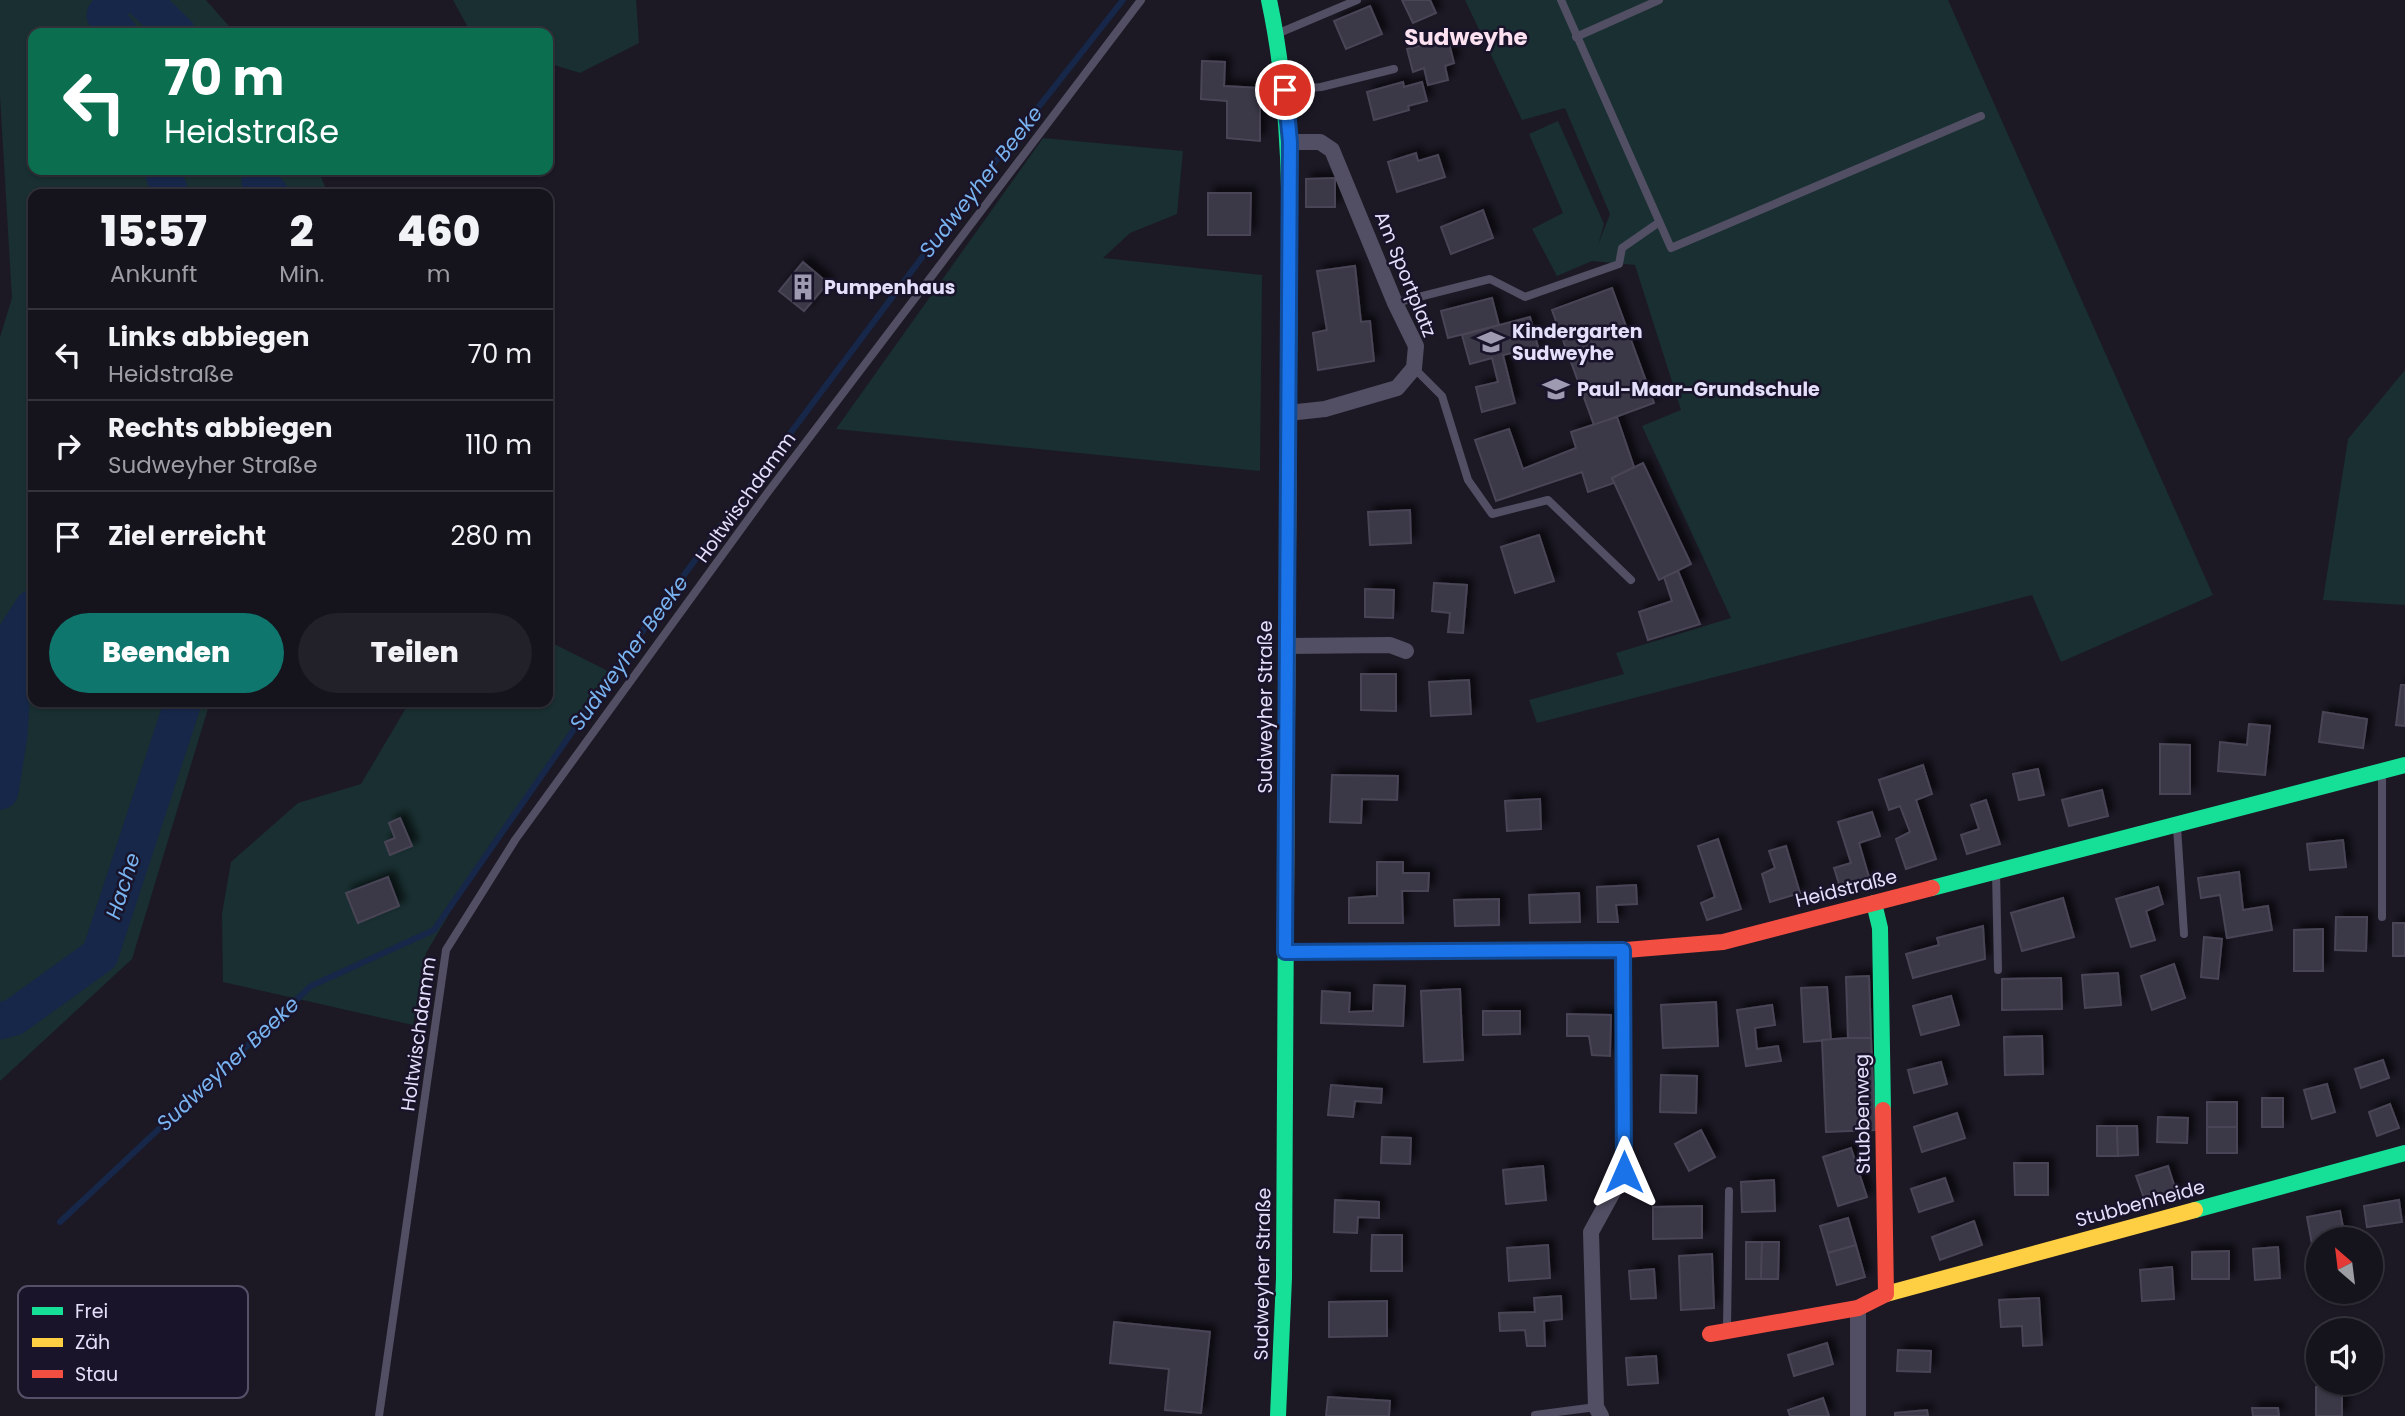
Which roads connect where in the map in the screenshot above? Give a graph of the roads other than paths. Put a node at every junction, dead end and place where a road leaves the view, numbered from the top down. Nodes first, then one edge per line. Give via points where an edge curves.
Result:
1 (1141, 0) edge
2 (1269, 0) edge
3 (1357, 0) edge
4 (1561, 0) edge
5 (1660, 0) edge
6 (1276, 34) junction
7 (1576, 37) junction
8 (1394, 69) dead end
9 (1285, 90) junction
10 (1981, 116) dead end
11 (1290, 142) junction
12 (1658, 223) junction
13 (1395, 303) junction
14 (1414, 368) junction
15 (1288, 413) junction
16 (1631, 580) dead end
17 (1286, 646) junction
18 (1406, 651) dead end
19 (2405, 765) edge
20 (2382, 771) junction
21 (2176, 824) junction
22 (1996, 872) junction
23 (1874, 903) junction
24 (2382, 917) dead end
25 (2184, 934) dead end
26 (1623, 950) junction
27 (1285, 952) junction
28 (1998, 970) dead end
29 (2405, 1153) edge
30 (1729, 1191) dead end
31 (1886, 1294) junction
32 (1858, 1308) junction
33 (1719, 1333) joint
34 (1599, 1411) edge
35 (1535, 1415) edge
36 (379, 1416) edge
37 (1278, 1416) edge
38 (1858, 1416) edge

1 - 36 lane, Holtwischdamm via 768,492 515,840 446,950
2 - 6 street, Sudweyher Straße
3 - 6 lane
4 - 7 lane
5 - 7 lane
6 - 9 street, Sudweyher Straße
7 - 12 lane
8 - 9 lane via 1321,87
9 - 11 street, Sudweyher Straße
10 - 12 lane via 1671,248
11 - 13 street, Am Sportplatz via 1320,142 1332,150
11 - 15 street, Sudweyher Straße
12 - 13 lane via 1622,248 1619,264 1525,297 1490,279
13 - 14 street, Am Sportplatz via 1416,346
14 - 15 street, Am Sportplatz via 1397,387 1378,394 1325,409
14 - 16 lane via 1442,396 1468,480 1492,514 1548,500
15 - 17 street, Sudweyher Straße
17 - 18 street via 1390,645
17 - 27 street, Sudweyher Straße
19 - 20 street, Heidstraße
20 - 21 street, Heidstraße
20 - 24 lane
21 - 22 street, Heidstraße
21 - 25 lane
22 - 23 street, Heidstraße
22 - 28 lane
23 - 26 street, Heidstraße via 1723,942
23 - 31 street, Stubbenweg via 1880,928
26 - 27 street, Heidstraße
26 - 34 street via 1624,1172 1591,1232
27 - 37 street, Sudweyher Straße via 1284,1278
29 - 31 street, Stubbenheide
30 - 33 lane
31 - 32 street
32 - 33 street
32 - 38 street
34 - 35 lane

